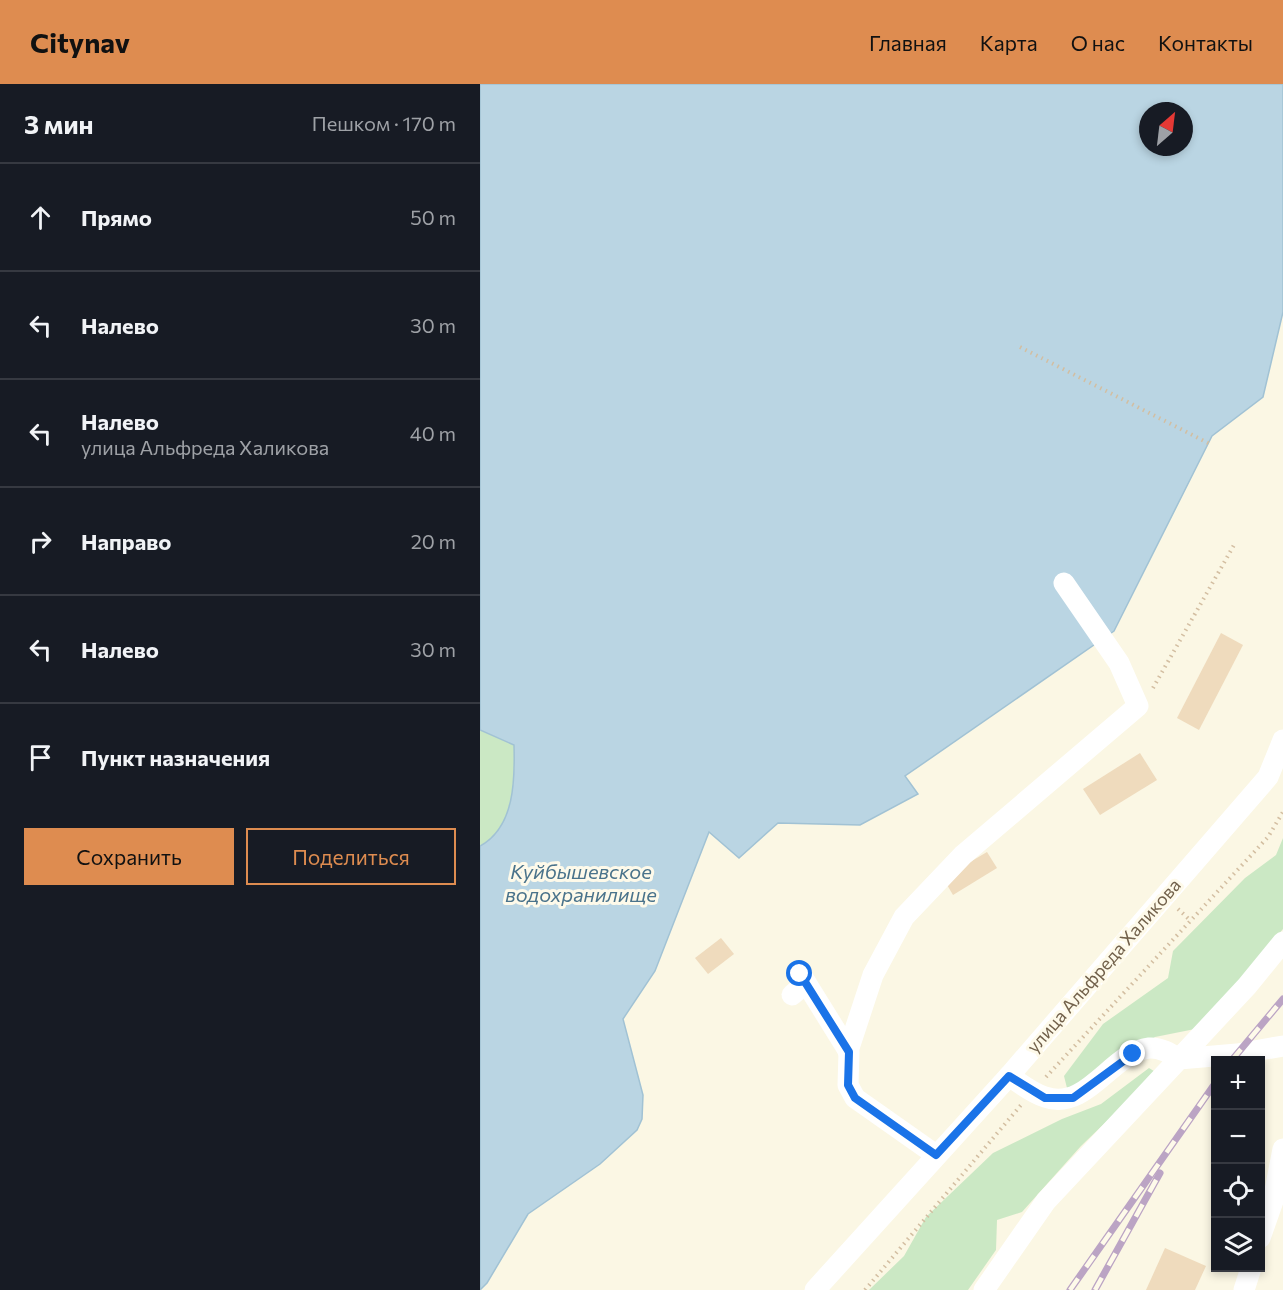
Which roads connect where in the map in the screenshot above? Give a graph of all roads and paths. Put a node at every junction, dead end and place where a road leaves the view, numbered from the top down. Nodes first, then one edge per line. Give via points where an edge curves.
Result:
1 (1020, 347) dead end
2 (1212, 445) dead end
3 (1234, 545) dead end
4 (1064, 583) dead end
5 (1138, 706) junction
6 (1283, 740) edge
7 (1283, 812) edge
8 (1283, 942) edge
9 (800, 984) dead end
10 (1283, 1046) edge
11 (848, 1051) junction
12 (1179, 1059) junction
13 (1009, 1076) junction
14 (1033, 1091) junction
15 (1283, 1149) edge
16 (936, 1155) junction
17 (1265, 1223) edge
18 (1250, 1272) edge
19 (815, 1290) edge
20 (865, 1290) edge
21 (984, 1290) edge
22 (1244, 1290) edge

1 - 2 path
3 - 5 path via 1149,695
4 - 5 lane via 1119,663
5 - 11 lane via 963,855 904,917 873,975
6 - 13 lane, улица Альфреда Халикова via 1268,777
7 - 14 path via 1268,837
8 - 12 lane
9 - 11 lane
10 - 12 lane
11 - 16 lane via 848,1085 855,1098
12 - 14 lane via 1164,1050 1149,1048 1133,1054 1073,1098 1045,1098
12 - 21 lane via 1046,1201
13 - 14 lane
13 - 16 lane, улица Альфреда Халикова
14 - 20 path
15 - 17 lane
16 - 19 lane, улица Альфреда Халикова
18 - 22 lane

